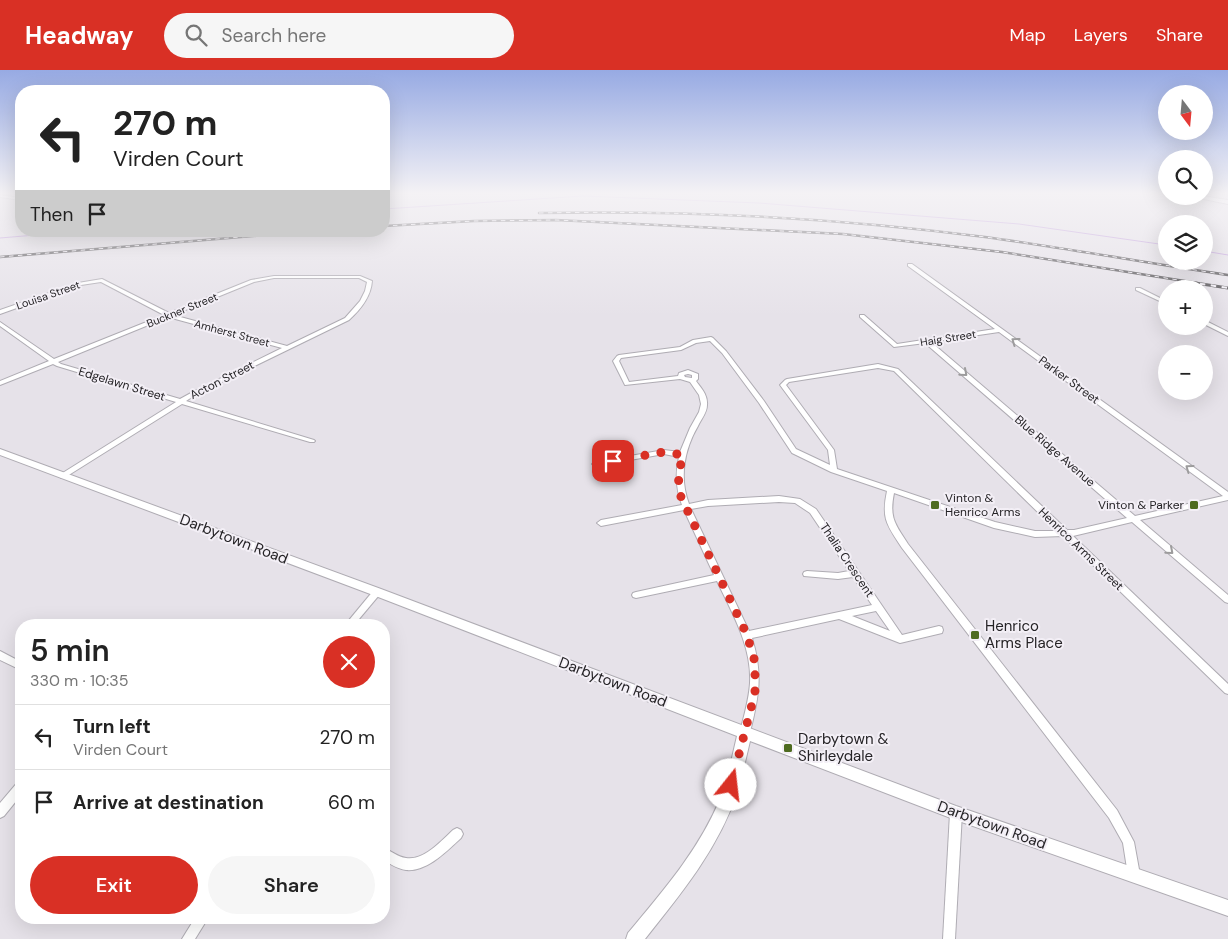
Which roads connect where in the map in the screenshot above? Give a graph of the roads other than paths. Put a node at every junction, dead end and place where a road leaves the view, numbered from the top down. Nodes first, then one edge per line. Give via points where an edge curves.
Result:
1 (910, 265) dead end
2 (97, 280) joint
3 (370, 281) joint
4 (1138, 289) dead end
5 (1158, 299) edge
6 (0, 312) edge
7 (168, 316) junction
8 (862, 316) dead end
9 (0, 324) edge
10 (1213, 326) edge
11 (1001, 330) junction
12 (1228, 334) edge
13 (928, 342) junction
14 (288, 348) junction
15 (53, 361) junction
16 (0, 383) edge
17 (180, 402) junction
18 (312, 441) dead end
19 (0, 452) edge
20 (683, 455) junction
21 (596, 464) dead end
22 (833, 469) junction
23 (64, 476) junction
24 (891, 490) junction
25 (1228, 497) edge
26 (686, 507) junction
27 (1133, 519) junction
28 (601, 523) dead end
29 (1066, 534) junction
30 (856, 573) junction
31 (807, 574) dead end
32 (719, 577) junction
33 (377, 592) junction
34 (636, 595) dead end
35 (1228, 600) edge
36 (878, 607) junction
37 (839, 615) junction
38 (355, 619) edge
39 (939, 630) dead end
40 (747, 635) junction
41 (900, 639) junction
42 (0, 655) edge
43 (15, 663) edge
44 (1228, 690) edge
45 (745, 732) junction
46 (15, 794) edge
47 (0, 812) edge
48 (956, 813) junction
49 (457, 834) dead end
50 (390, 857) edge
51 (1134, 875) junction
52 (1228, 908) edge
53 (198, 924) edge
54 (642, 936) edge
55 (188, 939) edge
56 (949, 939) edge

1 - 11 street, Parker Street
2 - 6 street, Louisa Street
2 - 7 street, Amherst Street via 106,281
3 - 7 street, Buckner Street via 360,277 263,278
3 - 14 street, Acton Street via 352,316
4 - 5 street
7 - 14 street, Amherst Street
7 - 15 street, Buckner Street
8 - 13 street, Haig Street via 896,346
9 - 15 street, Edgelawn Street
10 - 12 street
11 - 13 street, Haig Street
25 -> 11 street, Parker Street
13 -> 27 street, Blue Ridge Avenue
14 - 17 street, Acton Street
15 - 16 street, Buckner Street
15 - 17 street, Edgelawn Street
17 - 18 street, Edgelawn Street
17 - 23 street, Acton Street
19 - 23 main road, Darbytown Road
20 - 21 street via 664,452
20 - 22 street via 704,404 704,397 692,380 696,376 684,373 627,384 616,361 619,357 682,348 695,341 711,340 762,402 794,451
20 - 26 street via 678,482
22 - 24 street
22 - 29 street, Henrico Arms Street via 831,450 783,385 787,381 878,366 890,367
23 - 33 main road, Darbytown Road
24 - 29 street via 1004,528 1035,534
24 - 51 street via 886,511 889,522 1113,814 1128,842
25 - 27 street
26 - 28 street, Thalia Crescent
26 - 30 street, Thalia Crescent via 779,499 803,504 813,511
26 - 32 street
27 - 29 street
27 -> 35 street, Blue Ridge Avenue
29 - 44 street, Henrico Arms Street
30 - 31 street via 838,576
30 - 36 street, Thalia Crescent
32 - 34 street
32 - 40 street
33 - 38 street
33 - 45 main road, Darbytown Road
36 - 37 street, Thalia Crescent
36 - 41 street
37 - 40 street, Thalia Crescent
37 - 41 street
39 - 41 street
40 - 45 street via 756,676
42 - 43 street
45 - 48 main road, Darbytown Road
45 - 54 main road via 726,802 709,840
46 - 47 street
48 - 51 main road, Darbytown Road
48 - 56 street
49 - 50 street via 418,862 407,864
51 - 52 main road, Darbytown Road
53 - 55 street

